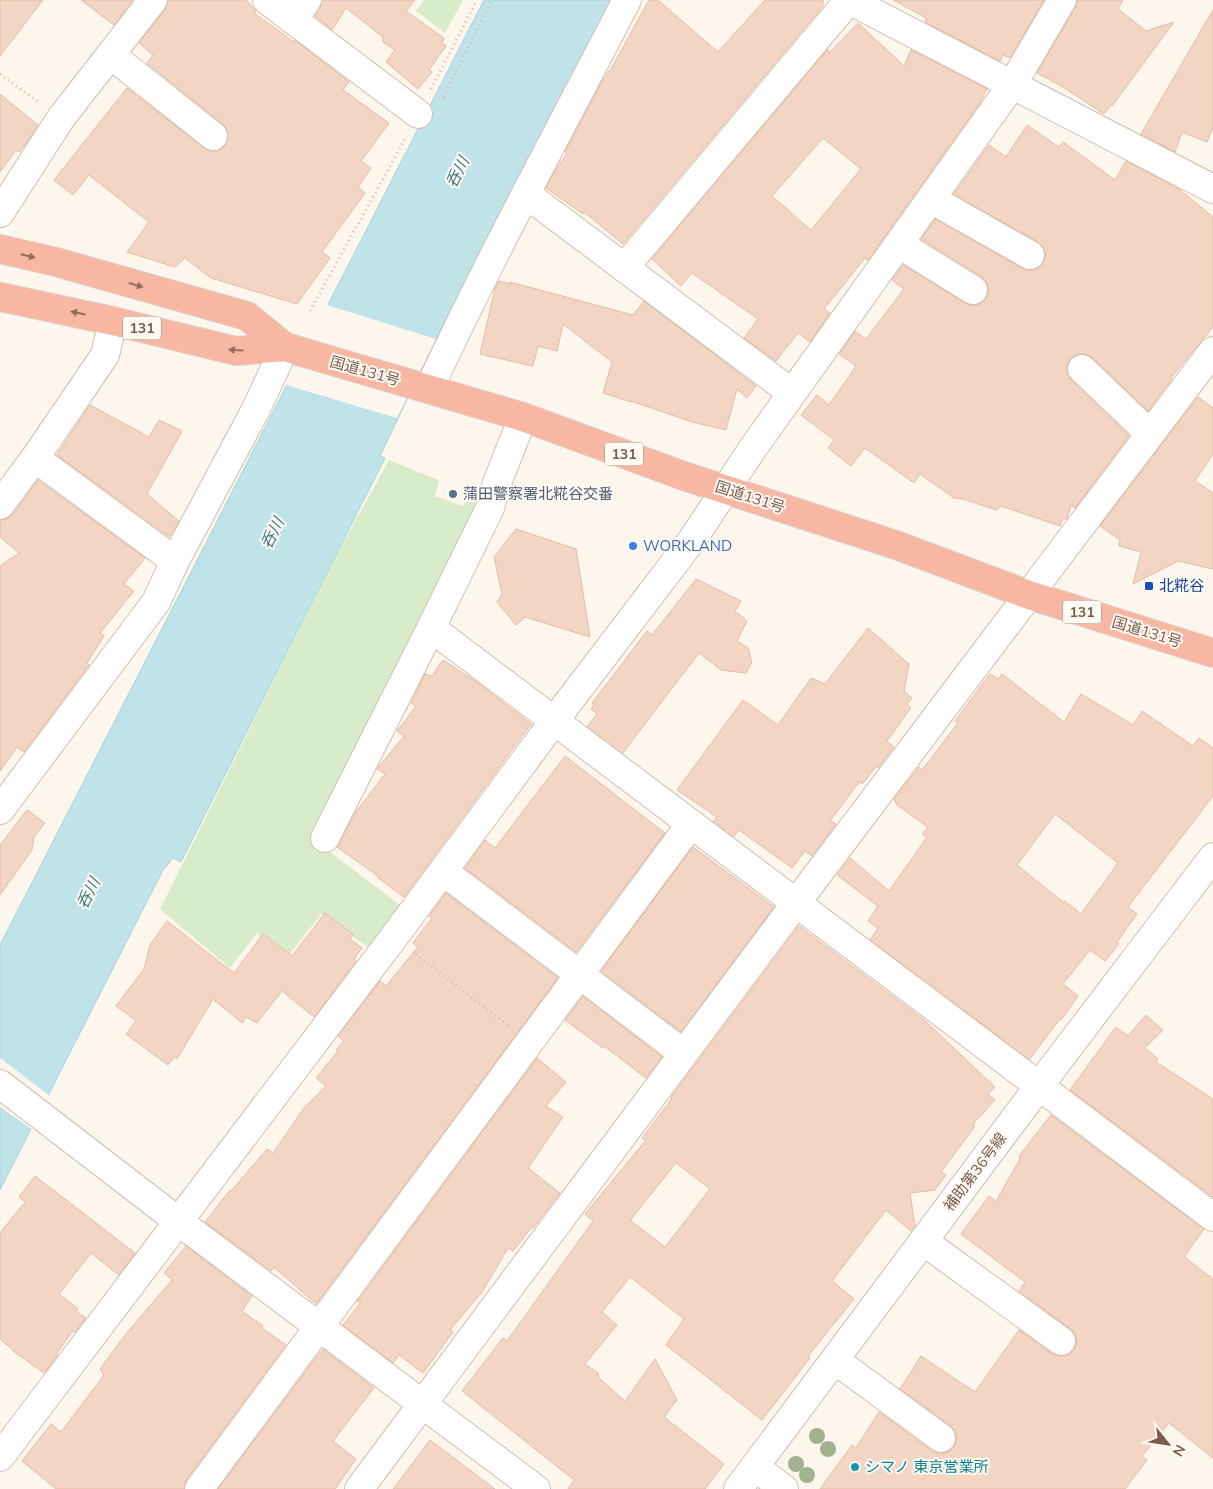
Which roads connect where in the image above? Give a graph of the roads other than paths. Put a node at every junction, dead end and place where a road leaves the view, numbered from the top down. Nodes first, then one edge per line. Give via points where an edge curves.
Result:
1 (153, 0) edge
2 (267, 0) edge
3 (627, 0) edge
4 (849, 0) edge
5 (1062, 0) edge
6 (300, 10) edge
7 (111, 55) junction
8 (1012, 85) junction
9 (418, 114) road end
10 (213, 136) dead end
11 (1213, 189) edge
12 (526, 194) junction
13 (931, 199) junction
14 (0, 213) edge
15 (899, 244) junction
16 (0, 249) edge
17 (1030, 255) dead end
18 (624, 268) junction
19 (973, 290) dead end
20 (0, 298) edge
21 (113, 321) junction
22 (294, 350) junction
23 (1213, 351) edge
24 (1082, 369) dead end
25 (421, 387) junction
26 (792, 394) junction
27 (523, 416) junction
28 (1150, 433) junction
29 (35, 458) junction
30 (726, 490) junction
31 (0, 505) edge
32 (175, 561) junction
33 (1029, 595) junction
34 (431, 628) junction
35 (1213, 653) edge
36 (554, 721) junction
37 (0, 810) edge
38 (690, 825) junction
39 (325, 838) dead end
40 (1213, 857) edge
41 (443, 871) junction
42 (796, 903) junction
43 (580, 974) junction
44 (684, 1053) junction
45 (0, 1084) edge
46 (1039, 1087) junction
47 (1213, 1217) edge
48 (178, 1221) junction
49 (923, 1241) junction
50 (1052, 1326) dead end
51 (319, 1327) junction
52 (835, 1360) junction
53 (423, 1404) junction
54 (941, 1438) dead end
55 (0, 1457) edge
56 (755, 1467) junction
57 (199, 1489) edge
58 (359, 1489) edge
59 (536, 1489) edge
60 (738, 1489) edge
61 (784, 1489) edge

1 - 7 street
2 - 6 street
3 - 12 street
4 - 8 street
4 - 18 street
5 - 8 street
6 - 9 street
7 - 10 street
7 - 14 street via 61,118
8 - 11 street
8 - 13 street
12 - 18 street
12 - 25 street via 456,332
13 - 15 street
13 - 17 street
15 - 19 street
15 - 26 street
16 -> 22 highway, 国道131号 / 131 via 247,316
18 - 26 street
21 -> 20 highway, 国道131号 / 131
22 -> 21 highway, 国道131号 / 131 via 236,351
21 - 29 street via 105,355
22 - 25 highway, 国道131号 / 131
22 - 32 street via 256,409
23 - 28 street
24 - 28 street
25 - 27 highway, 国道131号 / 131
26 - 30 street
27 - 30 highway, 国道131号 / 131
27 - 34 street via 490,508
28 - 33 street
29 - 31 street
29 - 32 street
30 - 33 highway, 国道131号 / 131 via 896,545
30 - 36 street via 692,540
32 - 37 street via 156,602
33 - 35 highway, 国道131号 / 131
33 - 42 street
34 - 36 street
34 - 39 street
36 - 38 street
36 - 41 street
38 - 42 street
38 - 43 street
40 - 46 street, 補助第36号線
41 - 43 street
41 - 48 street
42 - 44 street
42 - 46 street
43 - 44 street
43 - 51 street
44 - 53 street
45 - 48 street
46 - 47 street
46 - 49 street, 補助第36号線
48 - 51 street
48 - 55 street
49 - 50 street
49 - 52 street, 補助第36号線
51 - 53 street
51 - 57 street
52 - 54 street
52 - 56 street, 補助第36号線
53 - 58 street
53 - 59 street
56 - 60 street, 補助第36号線
56 - 61 street

